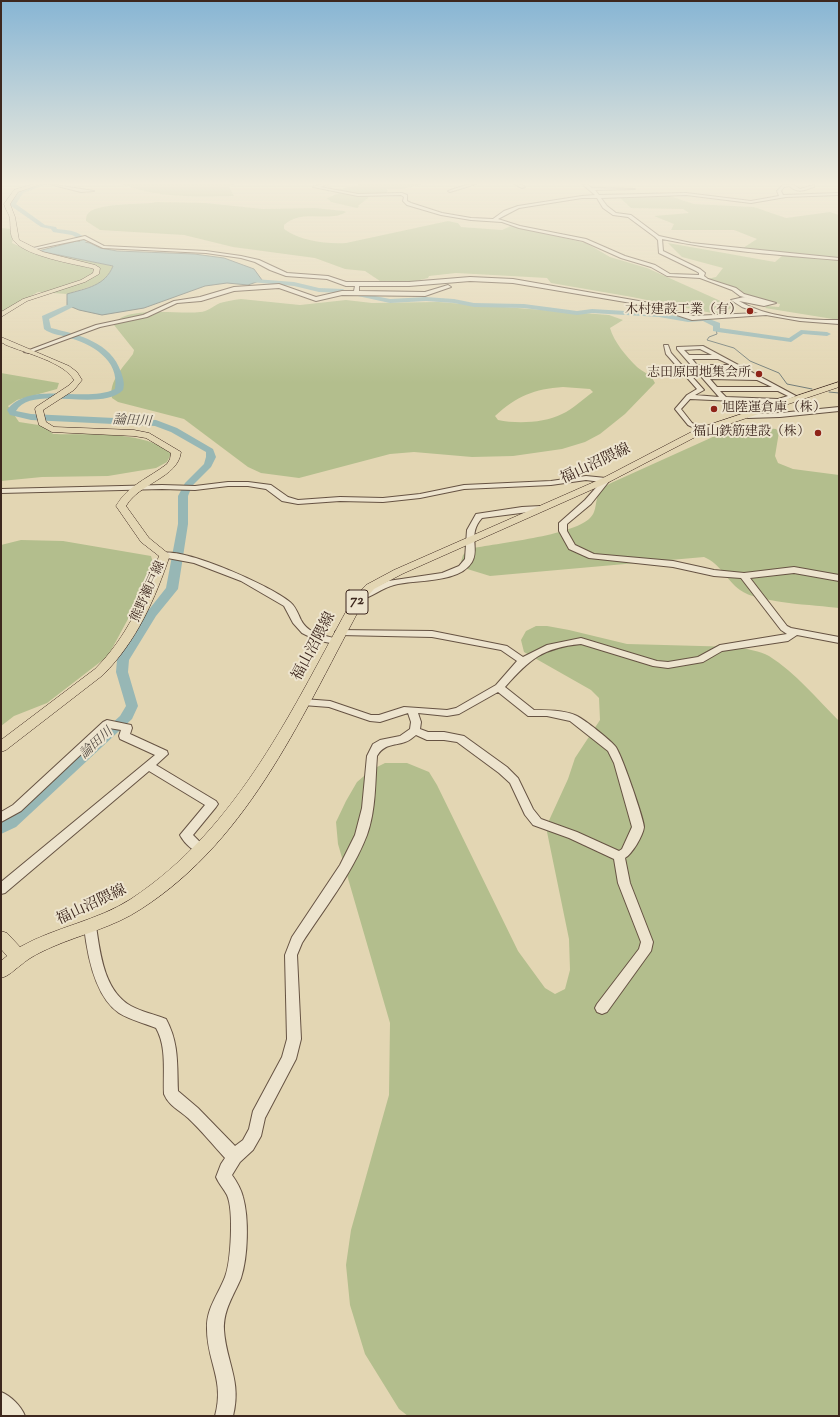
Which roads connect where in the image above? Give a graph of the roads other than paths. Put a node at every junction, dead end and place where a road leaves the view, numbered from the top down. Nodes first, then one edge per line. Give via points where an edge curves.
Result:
1 (34, 250) edge
2 (152, 250) edge
3 (607, 250) edge
4 (661, 250) edge
5 (744, 250) edge
6 (839, 259) edge
7 (701, 277) junction
8 (477, 280) junction
9 (357, 284) junction
10 (356, 293) junction
11 (764, 314) junction
12 (1, 316) edge
13 (839, 322) edge
14 (1, 339) edge
15 (666, 346) dead end
16 (27, 352) junction
17 (687, 357) junction
18 (719, 357) junction
19 (695, 367) junction
20 (738, 367) junction
21 (704, 377) junction
22 (758, 378) junction
23 (839, 384) edge
24 (714, 388) junction
25 (780, 389) junction
26 (688, 397) junction
27 (724, 399) junction
28 (839, 409) edge
29 (748, 416) junction
30 (702, 430) junction
31 (606, 480) junction
32 (134, 488) junction
33 (1, 491) edge
34 (541, 508) junction
35 (469, 540) junction
36 (169, 555) junction
37 (744, 576) junction
38 (839, 578) edge
39 (360, 597) junction
40 (790, 631) junction
41 (337, 636) junction
42 (839, 640) edge
43 (523, 661) junction
44 (499, 687) junction
45 (303, 702) junction
46 (412, 710) junction
47 (415, 731) junction
48 (1, 747) edge
49 (149, 766) junction
50 (1, 818) edge
51 (202, 850) junction
52 (619, 856) junction
53 (1, 889) edge
54 (90, 926) junction
55 (1, 938) edge
56 (18, 956) junction
57 (1, 971) edge
58 (602, 1008) dead end
59 (234, 1156) junction
60 (1, 1401) edge
61 (16, 1416) edge
62 (224, 1416) edge

1 - 12 main road via 93,266 98,271 83,281 26,300
2 - 9 street via 241,256 286,274
3 - 7 street via 653,266 669,275
4 - 7 street via 698,270 702,273
5 - 6 street
7 - 11 street via 734,289 742,295 773,303 772,305 734,300
8 - 9 street
8 - 10 street via 472,286 454,286 425,294
8 - 11 street via 520,282 650,305 692,318
9 - 10 street
10 - 16 street via 342,292 316,298 279,286 234,290 176,302 145,316 110,322
11 - 13 street
14 - 16 main road, 熊野瀬戸線
15 - 26 street via 668,353 701,390
16 - 32 main road, 熊野瀬戸線 via 65,366 74,371 78,380 71,388 39,409 42,423 46,426 71,431 134,433 149,436 176,452 175,462 169,468
17 - 18 street
17 - 18 street via 679,348 701,348
17 - 19 street
18 - 20 street
19 - 20 street
19 - 21 street
20 - 22 street
21 - 22 street
21 - 24 street
22 - 25 street
23 - 29 main road, 福山沼隈線 / 72
24 - 25 street
24 - 27 street
25 - 27 street via 793,396 779,401
26 - 27 street
26 - 30 street via 678,409 690,424
28 - 29 street
29 - 30 main road, 福山沼隈線 / 72
30 - 31 main road, 福山沼隈線 / 72
31 - 32 street via 586,478 551,483 464,487 384,500 340,498 298,502 285,499 268,487 257,485
31 - 34 main road, 福山沼隈線 / 72
31 - 37 street via 588,502 563,523 563,531 572,547 592,556 673,564 714,573
32 - 33 street
32 - 36 main road, 熊野瀬戸線 via 120,506 144,541
34 - 35 main road, 福山沼隈線 / 72
34 - 35 street via 479,516 470,532
35 - 39 main road, 福山沼隈線 / 72 via 382,580
35 - 39 street via 471,556 461,568 450,573 391,583
36 - 41 street via 221,570 261,589 292,609 302,629 320,638
36 - 48 main road, 熊野瀬戸線 via 139,618 108,663
37 - 38 street via 786,569
37 - 40 street via 784,628
39 - 41 main road, 福山沼隈線 / 72
40 - 42 street
40 - 43 street via 793,634 788,638 720,648 700,660 668,665 656,664 581,641 571,641 529,656
41 - 43 street via 404,632 439,635 504,648
41 - 45 main road, 福山沼隈線 / 72
43 - 44 street
44 - 46 street via 459,711 447,713
44 - 52 street via 532,714 547,713 573,718 612,749 619,763 638,827 626,852
45 - 46 street via 330,704 380,719 404,710
45 - 51 main road, 福山沼隈線 / 72 via 264,771
46 - 47 street via 416,722
47 - 52 street via 427,736 460,739 504,770 514,781 529,812 537,822
47 - 59 street via 403,739 376,747 372,756 368,808 361,835 344,868 296,941 291,955 294,1039 289,1059 258,1116 256,1131 248,1145
49 - 50 street via 163,754 124,736 127,728 107,724 17,808
49 - 51 street via 212,804 186,835
49 - 53 street
51 - 54 main road, 福山沼隈線 / 72 via 166,882 134,905
52 - 58 street via 624,883 647,942 645,951
54 - 56 main road, 福山沼隈線 / 72
54 - 59 street via 95,962 104,986 122,1008 161,1023 167,1034 170,1048 171,1094
55 - 56 main road
56 - 57 main road, 福山沼隈線 / 72
59 - 62 street via 224,1177 236,1196 236,1262 233,1277 216,1317 217,1336 228,1382
60 - 61 street

